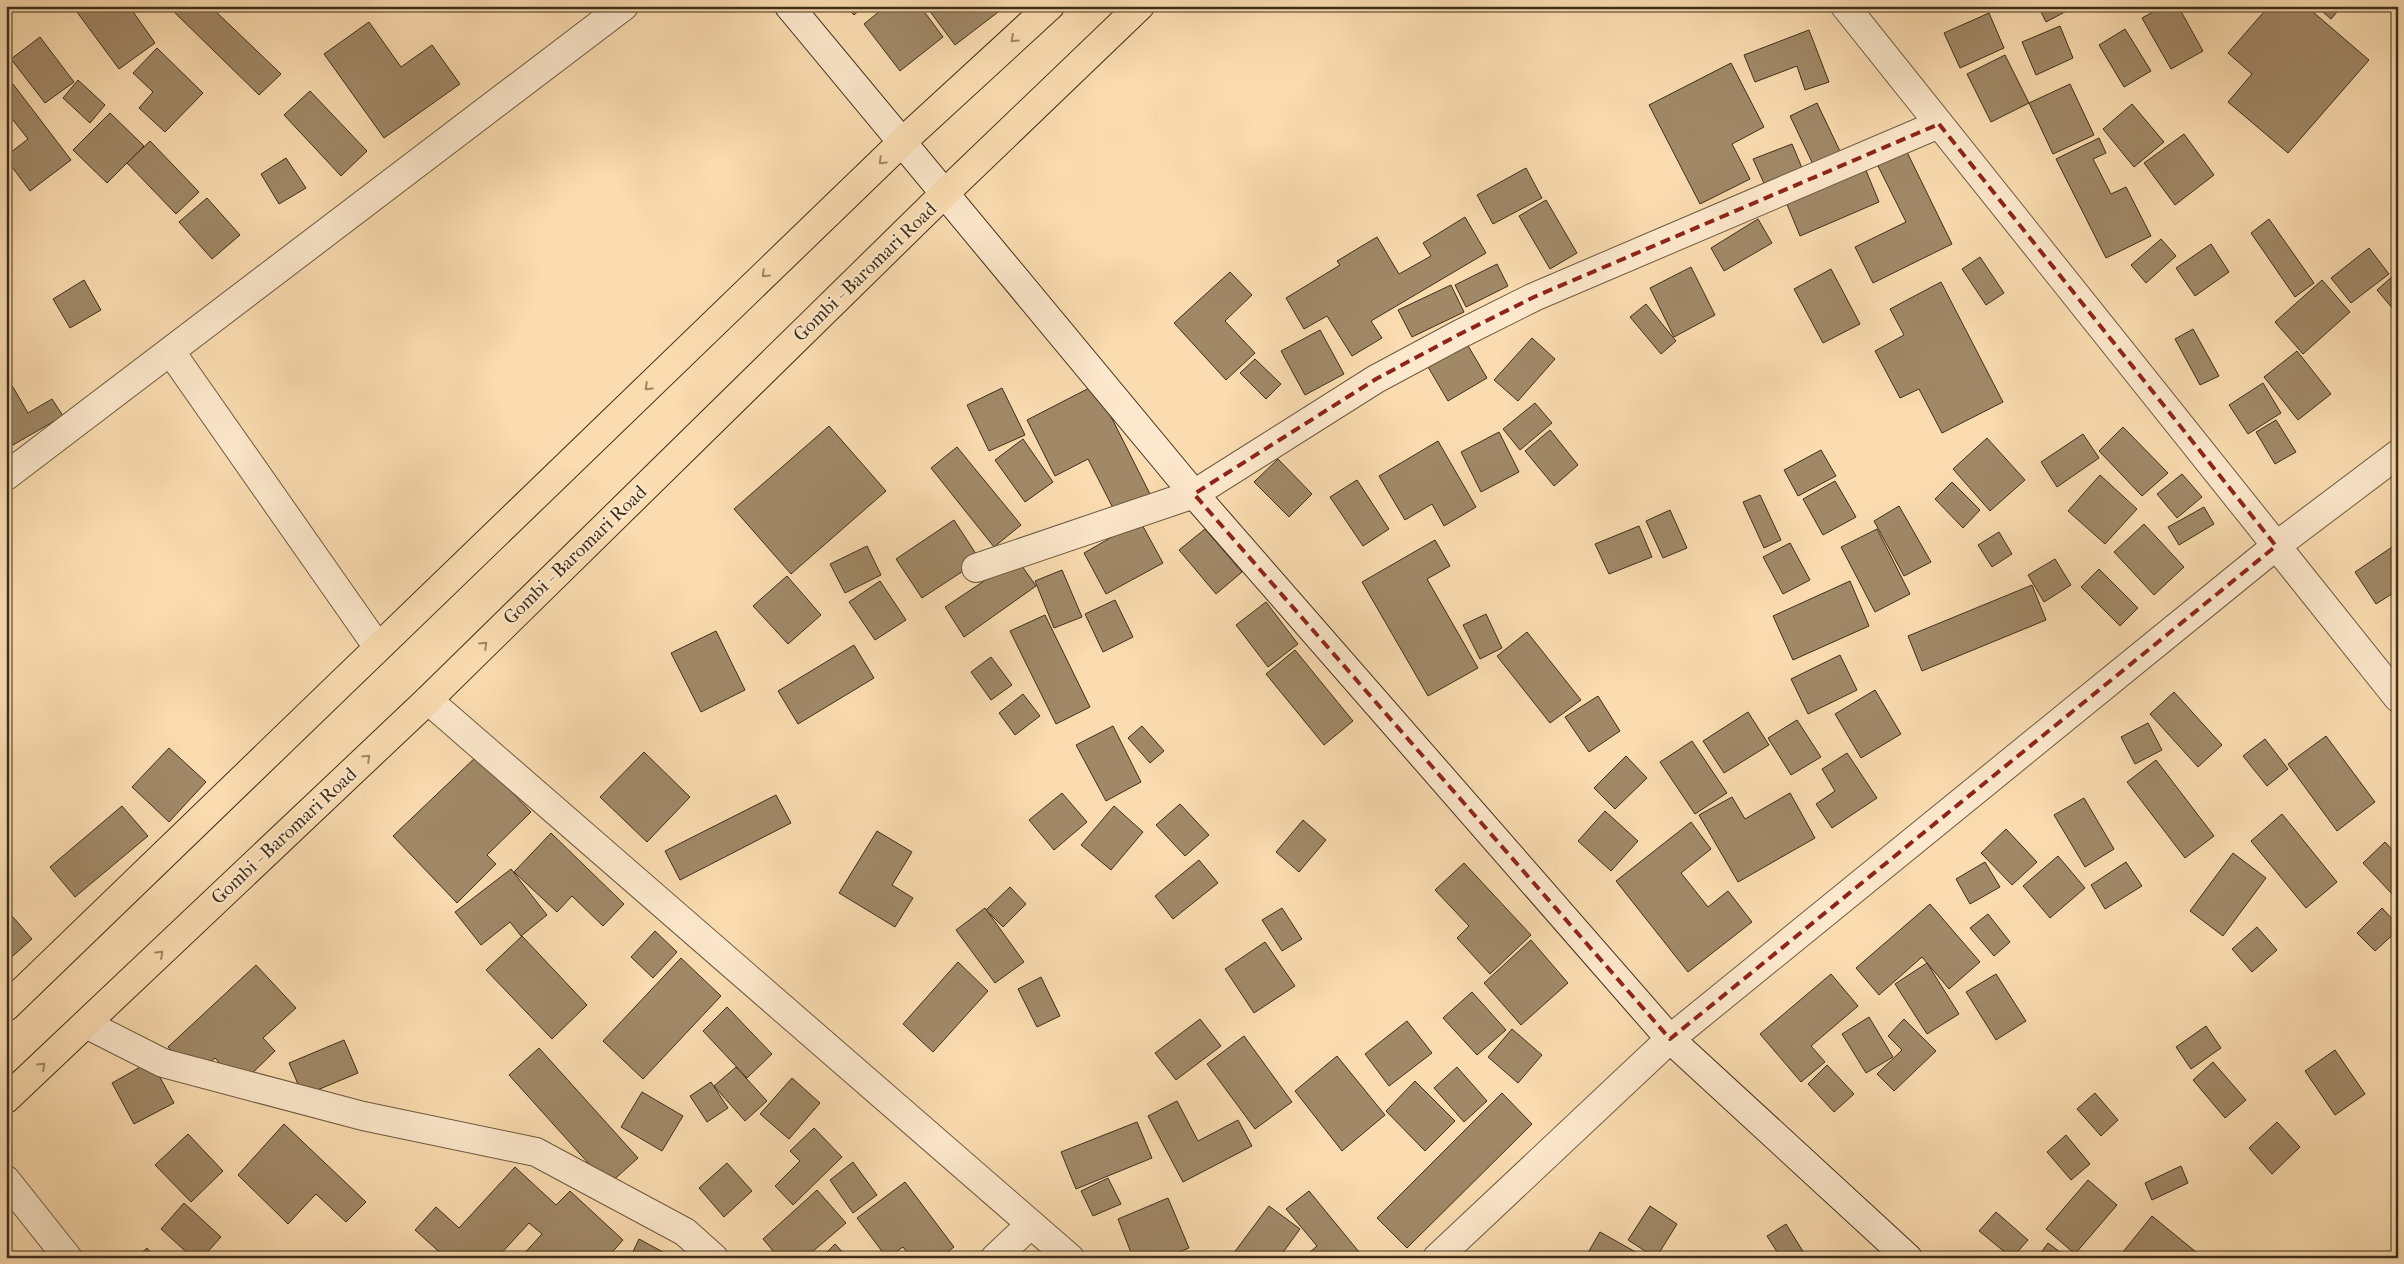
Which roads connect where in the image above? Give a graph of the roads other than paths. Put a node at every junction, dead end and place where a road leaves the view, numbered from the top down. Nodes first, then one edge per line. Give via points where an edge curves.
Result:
1 (624, 6) edge
2 (790, 6) edge
3 (1050, 6) edge
4 (1140, 6) edge
5 (1845, 6) edge
6 (1939, 124) junction
7 (902, 142) junction
8 (945, 193) junction
9 (171, 352) junction
10 (2398, 454) edge
11 (6, 476) edge
12 (1194, 494) junction
13 (2276, 546) junction
14 (976, 568) dead end
15 (378, 646) junction
16 (2398, 698) edge
17 (428, 700) junction
18 (6, 1007) edge
19 (86, 1024) junction
20 (1670, 1039) junction
21 (6, 1099) edge
22 (6, 1180) edge
23 (1030, 1224) junction
24 (68, 1258) edge
25 (714, 1258) edge
26 (995, 1258) edge
27 (1070, 1258) edge
28 (1437, 1258) edge
29 (1908, 1258) edge

1 - 9 street
2 - 7 street
3 -> 7 main road
4 - 8 main road, Gombi - Baromari Road
5 - 6 street
6 - 12 street via 1534,297 1376,379
6 - 13 street
7 - 8 street
7 -> 15 main road
8 - 12 street
17 -> 8 main road, Gombi - Baromari Road
9 - 11 street
9 - 15 street
10 - 13 street
12 - 14 street
12 - 20 street
13 - 16 street
13 - 20 street
15 - 18 main road
19 -> 17 main road, Gombi - Baromari Road
17 - 23 street
21 -> 19 main road, Gombi - Baromari Road
19 - 25 street via 163,1063 363,1116 536,1152 685,1232
20 - 28 street
20 - 29 street
22 - 24 street
23 - 26 street
23 - 27 street

